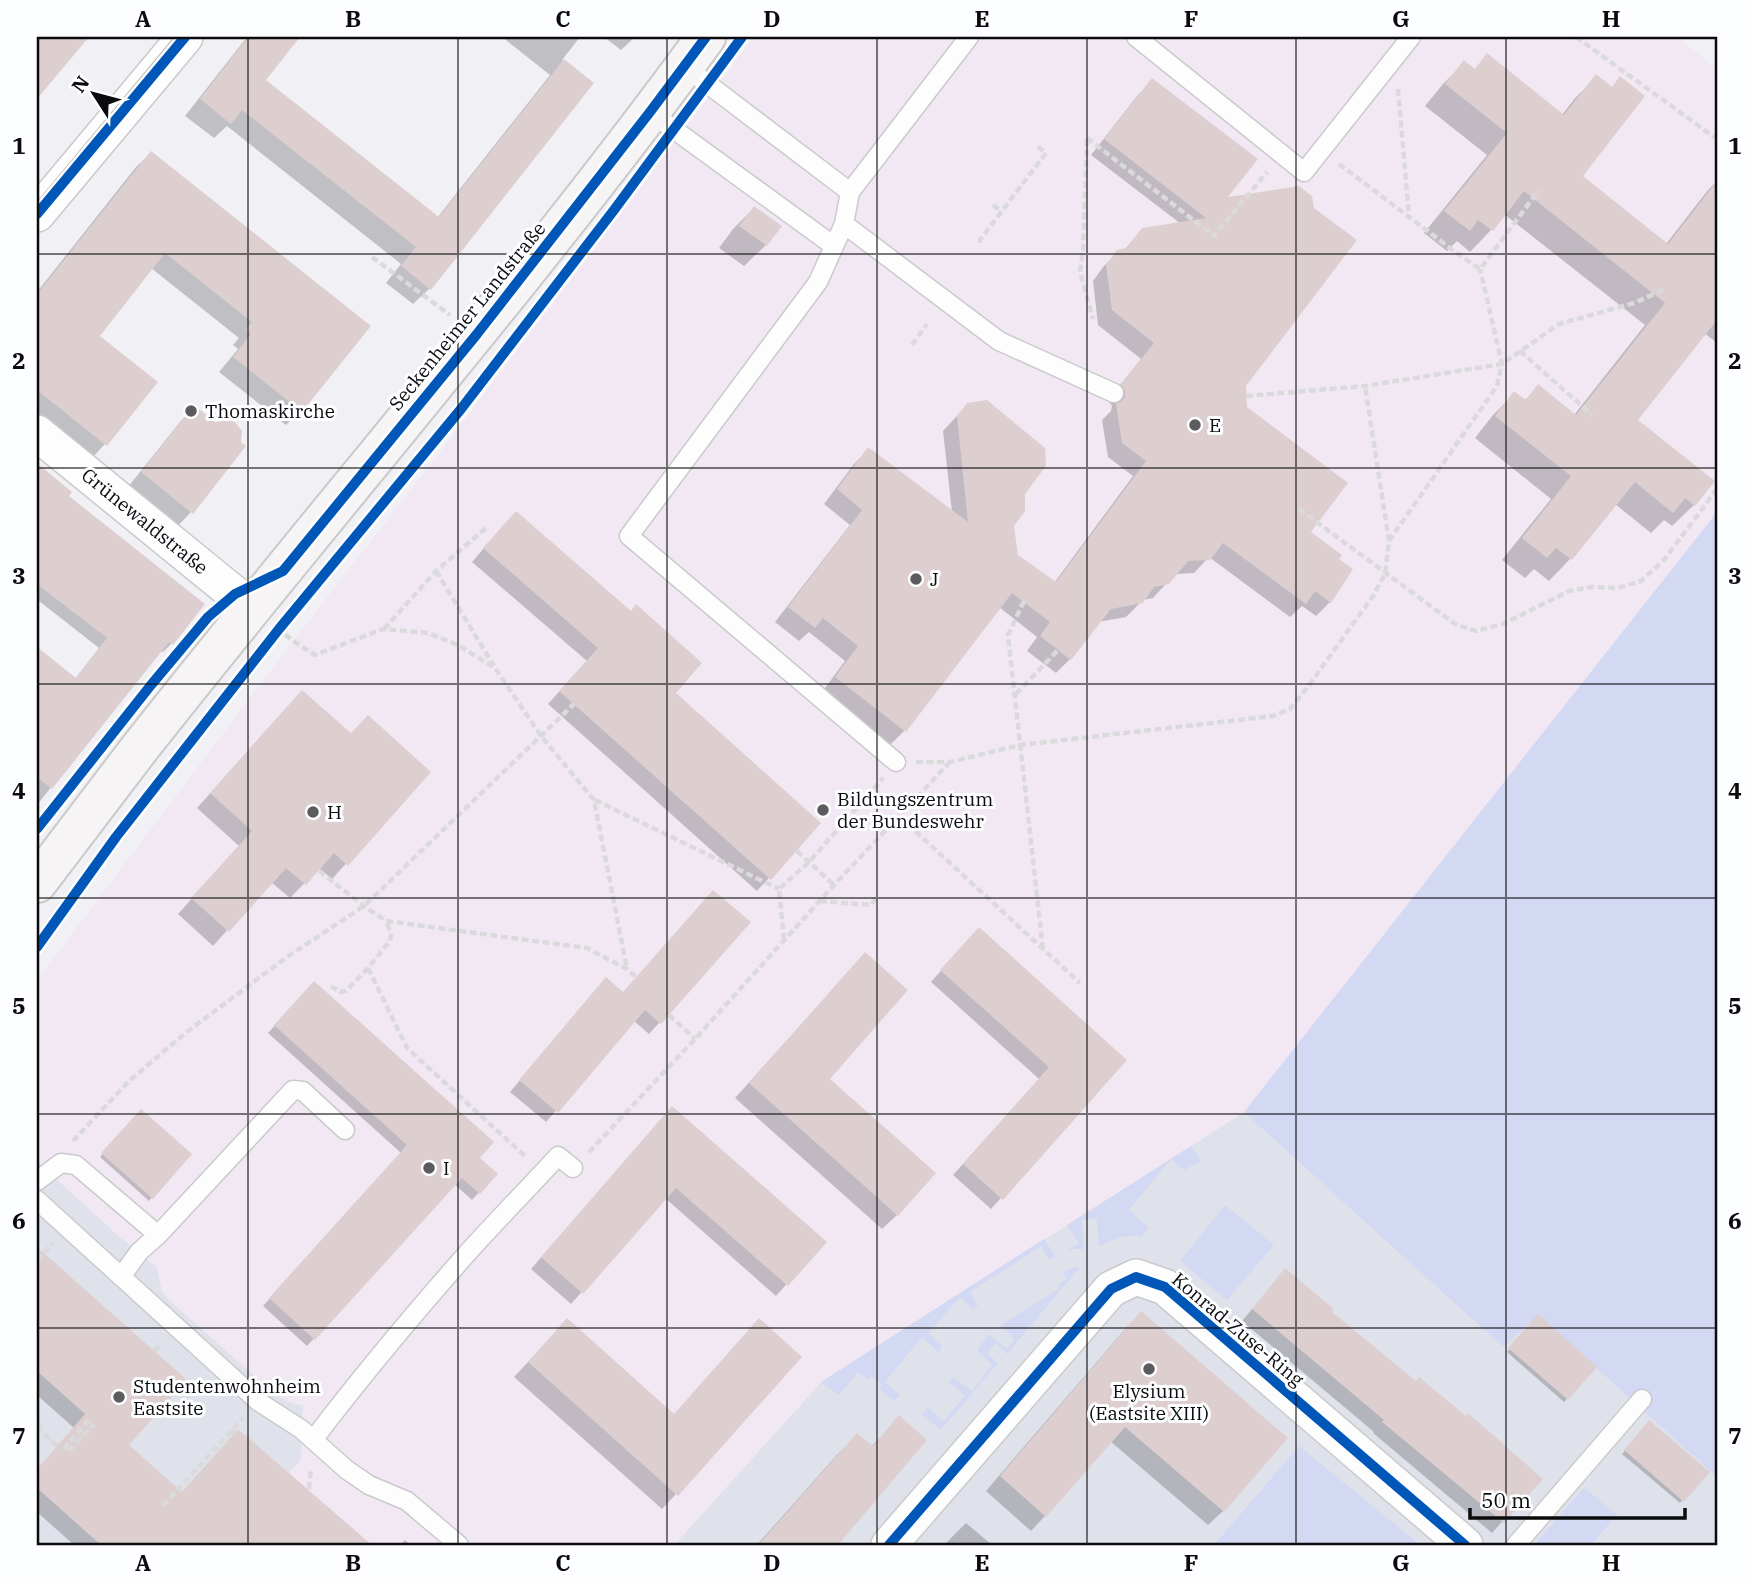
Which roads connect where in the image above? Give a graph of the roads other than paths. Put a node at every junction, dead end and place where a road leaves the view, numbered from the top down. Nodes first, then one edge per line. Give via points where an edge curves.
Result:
1 (185, 37) edge
2 (969, 37) edge
3 (1136, 37) edge
4 (1410, 37) edge
5 (695, 51) edge
6 (650, 112) junction
7 (850, 192) junction
8 (37, 214) edge
9 (844, 224) junction
10 (834, 246) junction
11 (1114, 393) dead end
12 (37, 433) edge
13 (253, 608) junction
14 (896, 762) road end
15 (37, 883) edge
16 (345, 1130) dead end
17 (573, 1168) road end
18 (37, 1181) edge
19 (37, 1200) edge
20 (158, 1235) junction
21 (121, 1277) junction
22 (1642, 1399) dead end
23 (313, 1440) junction
24 (459, 1545) edge
25 (889, 1545) edge
26 (1465, 1545) edge
27 (1516, 1545) edge

1 - 8 street
2 - 7 lane
3 - 4 lane via 1304,172
5 - 6 main road, Seckenheimer Landstraße
5 - 7 lane
6 - 10 lane
6 - 13 main road, Seckenheimer Landstraße via 477,334
7 - 9 lane
9 - 10 lane
9 - 11 lane via 999,341
10 - 14 lane via 818,282 629,536
12 - 13 street, Grünewaldstraße
13 - 15 main road, Seckenheimer Landstraße
16 - 20 lane via 303,1091 293,1090
17 - 23 lane via 558,1156 418,1309
18 - 20 lane via 61,1163 76,1164
19 - 21 lane
20 - 21 lane
21 - 23 lane via 259,1402
22 - 27 lane
23 - 24 lane via 369,1485 407,1501
25 - 26 street, Konrad-Zuse-Ring via 1111,1289 1136,1276 1165,1287

